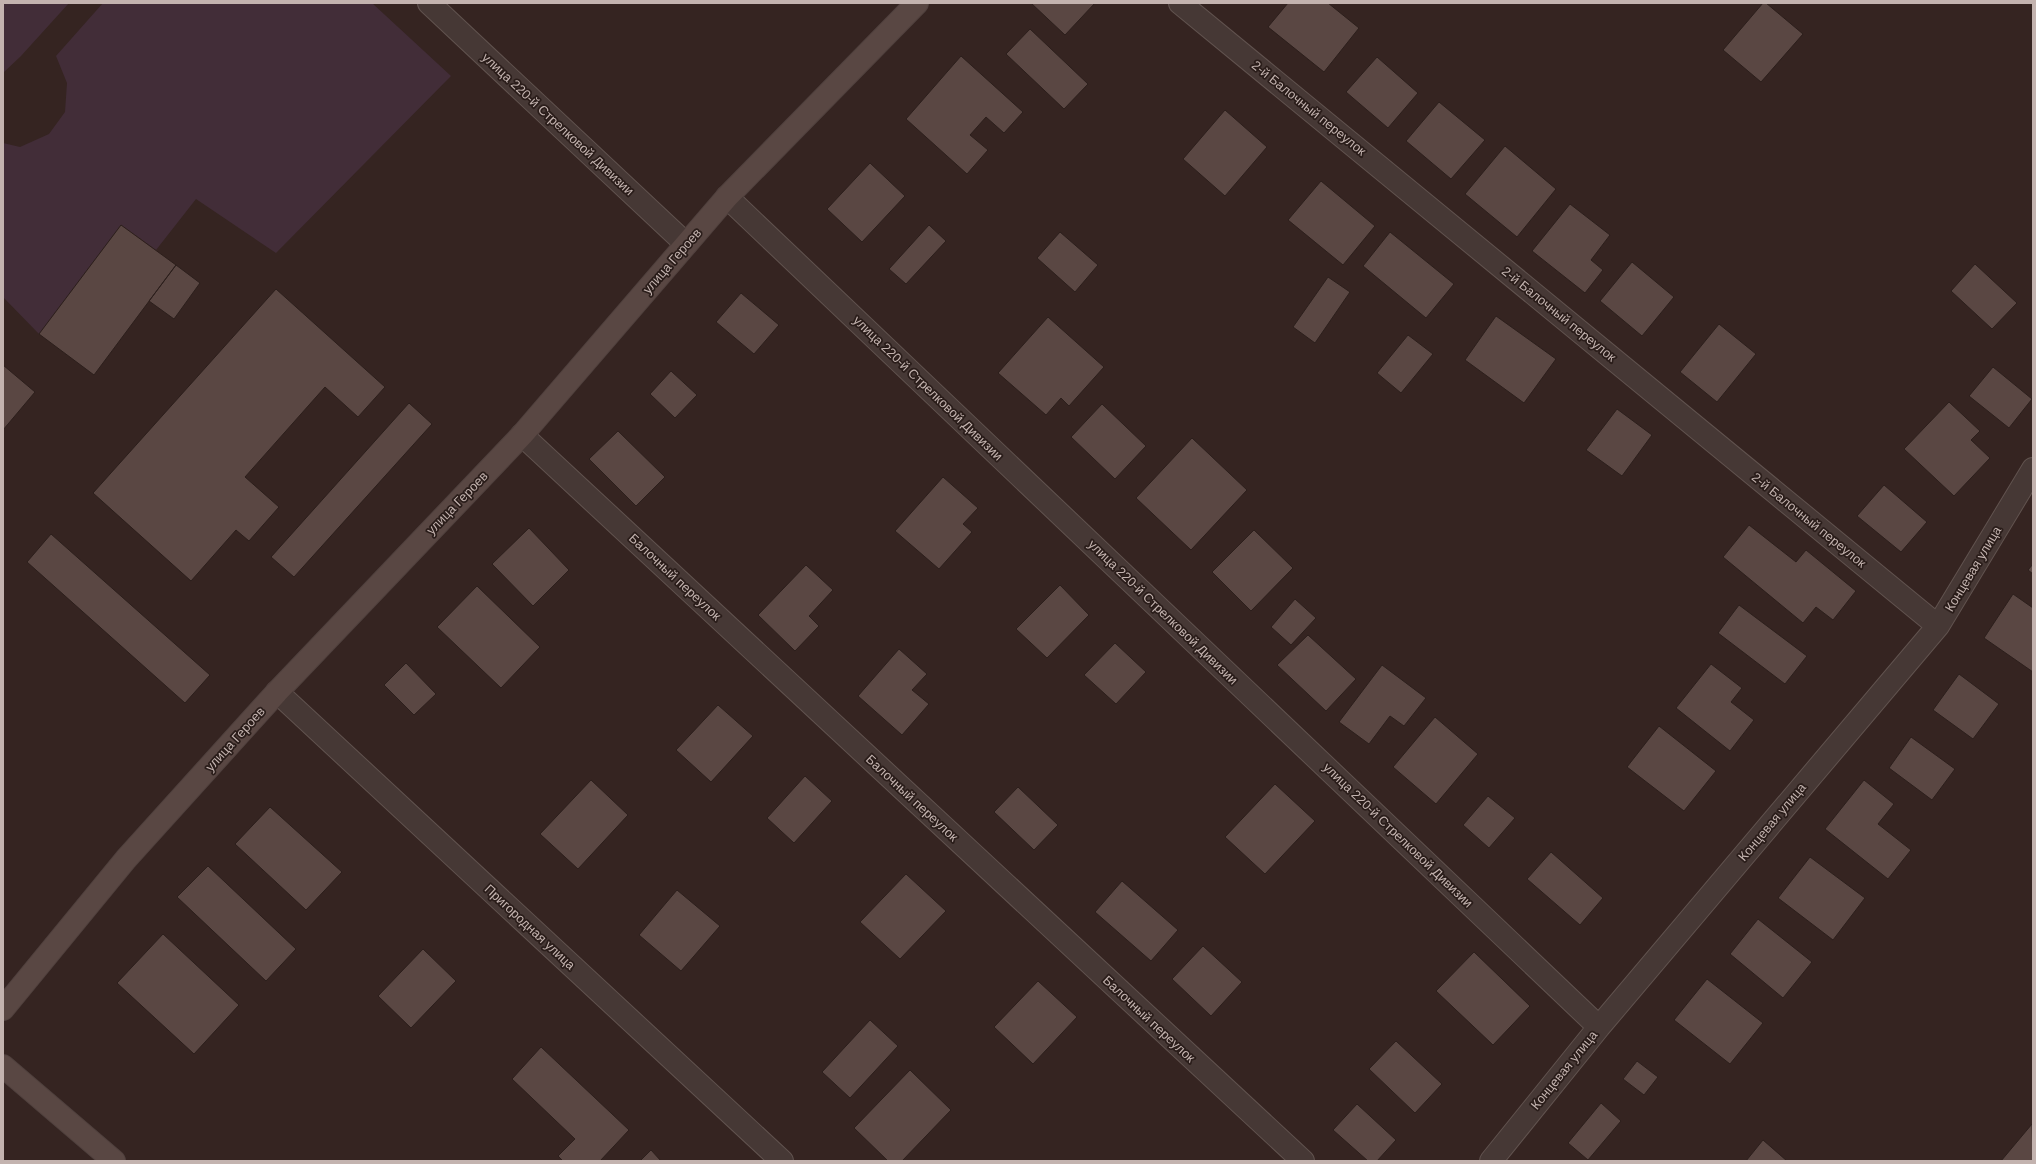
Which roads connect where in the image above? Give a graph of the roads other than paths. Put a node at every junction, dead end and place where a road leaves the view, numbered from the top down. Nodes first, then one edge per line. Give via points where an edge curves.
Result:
1 (429, 3) edge
2 (918, 3) edge
3 (1180, 3) edge
4 (727, 197) junction
5 (686, 244) junction
6 (522, 435) junction
7 (2033, 469) edge
8 (1938, 626) junction
9 (277, 692) junction
10 (3, 1009) edge
11 (1599, 1027) junction
12 (3, 1066) edge
13 (114, 1161) edge
14 (782, 1161) edge
15 (1302, 1161) edge
16 (1491, 1161) edge

1 - 5 street, улица 220-й Стрелковой Дивизии
2 - 4 street, улица Героев
3 - 8 street, 2-й Балочный переулок
4 - 5 street, улица Героев
4 - 11 street, улица 220-й Стрелковой Дивизии
5 - 6 street, улица Героев
6 - 9 street, улица Героев
6 - 15 street, Балочный переулок
7 - 8 street, Концевая улица
8 - 11 street, Концевая улица
9 - 10 street, улица Героев via 126,859
9 - 14 street, Пригородная улица
11 - 16 street, Концевая улица
12 - 13 street

